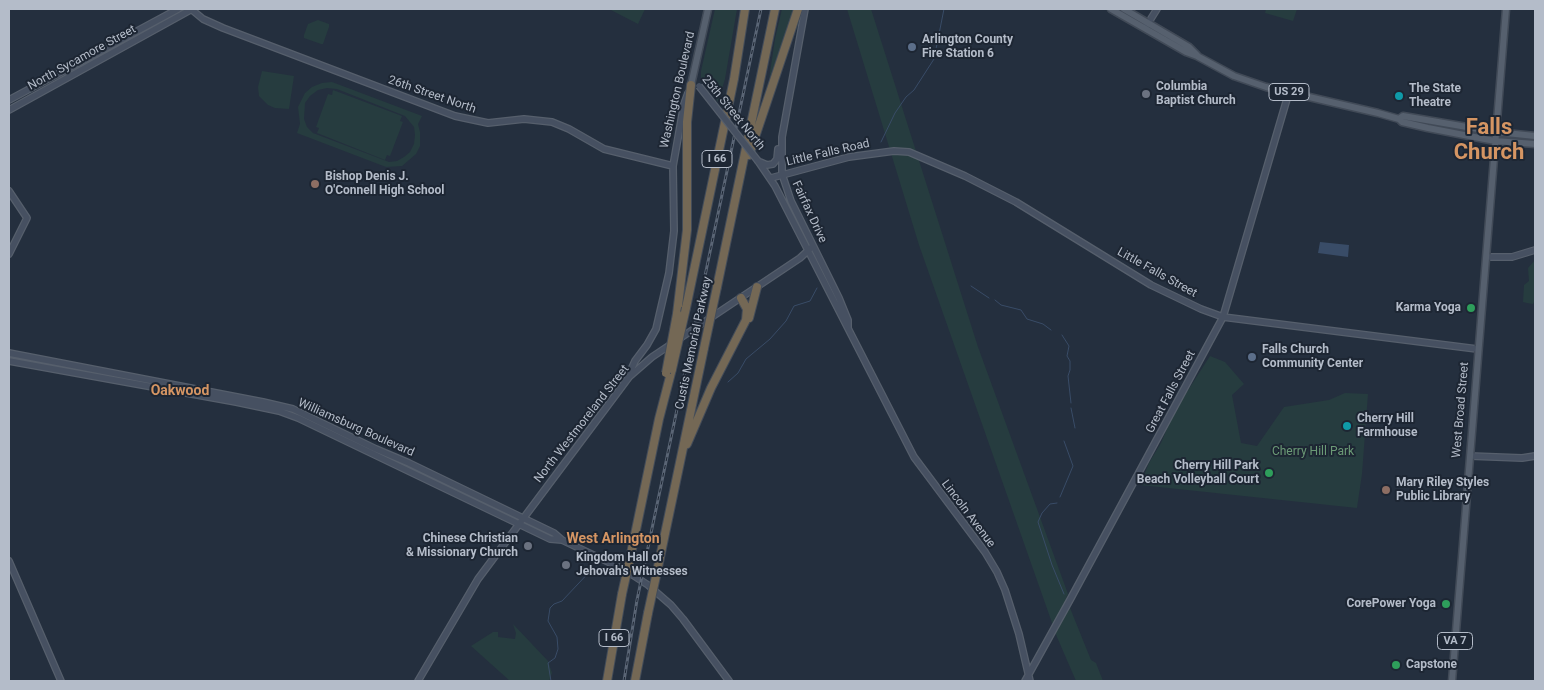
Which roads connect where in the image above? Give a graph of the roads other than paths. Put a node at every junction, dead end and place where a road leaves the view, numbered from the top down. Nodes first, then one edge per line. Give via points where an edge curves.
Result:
1 (178, 9) edge
2 (191, 9) edge
3 (708, 9) edge
4 (745, 9) edge
5 (775, 9) edge
6 (798, 9) edge
7 (805, 9) edge
8 (1111, 9) edge
9 (1124, 9) edge
10 (1157, 9) edge
11 (1506, 9) edge
12 (160, 22) junction
13 (1146, 26) junction
14 (694, 83) junction
15 (1289, 92) junction
16 (9, 100) edge
17 (9, 110) edge
18 (1399, 119) junction
19 (1496, 132) junction
20 (1535, 136) edge
21 (782, 137) junction
22 (1495, 141) junction
23 (1535, 144) edge
24 (909, 152) joint
25 (758, 160) junction
26 (673, 166) junction
27 (782, 174) junction
28 (770, 178) junction
29 (9, 191) edge
30 (737, 193) junction
31 (814, 246) junction
32 (1535, 250) edge
33 (808, 252) junction
34 (9, 254) edge
35 (1487, 257) junction
36 (757, 287) junction
37 (741, 298) junction
38 (1223, 317) junction
39 (848, 328) junction
40 (732, 347) junction
41 (1478, 349) junction
42 (9, 353) edge
43 (9, 361) edge
44 (868, 369) joint
45 (669, 371) junction
46 (628, 377) junction
47 (1470, 456) junction
48 (1535, 456) edge
49 (680, 460) junction
50 (523, 518) junction
51 (519, 524) junction
52 (562, 540) junction
53 (9, 560) edge
54 (1028, 675) junction
55 (61, 681) edge
56 (418, 681) edge
57 (608, 681) edge
58 (635, 681) edge
59 (729, 681) edge
60 (1024, 681) edge
61 (1030, 681) edge
62 (1452, 681) edge

1 - 12 main road, North Sycamore Street
2 - 12 main road, North Sycamore Street
2 - 26 main road, 26th Street North via 223,28 455,116 486,122 524,119 552,122 569,128 604,149
3 - 14 main road, Washington Boulevard
4 - 45 highway, Custis Memorial Parkway / I 66, bridge via 686,308
5 - 30 highway, Custis Memorial Parkway / I 66
6 - 30 highway
7 - 21 main road, Fairfax Drive
8 - 13 main road, US 29
9 - 13 main road, US 29
10 - 13 main road
11 - 19 main road, VA 7
12 - 16 main road, North Sycamore Street
12 - 17 main road, North Sycamore Street
13 - 15 main road, US 29 via 1186,52 1234,76
14 - 25 main road, 25th Street North, bridge
14 - 26 main road, Washington Boulevard via 684,104
14 - 45 highway, bridge via 687,122 687,230
15 - 18 main road, US 29
15 - 38 main road, Great Falls Street
18 - 19 main road, US 29 via 1403,116
18 - 22 main road, US 29
19 - 20 main road, US 29
19 - 22 main road, VA 7
21 - 25 main road via 774,163 768,165
21 - 27 main road, Fairfax Drive
22 - 23 main road, US 29
22 - 35 main road, West Broad Street / VA 7
24 - 27 main road, Little Falls Road via 849,157
24 - 38 main road, Little Falls Street via 1016,202 1151,285
25 - 28 main road, Fairfax Drive
26 - 46 main road, Washington Boulevard via 674,231 670,273 656,329
27 - 28 main road
27 - 31 main road, Fairfax Drive via 791,201
28 - 33 main road, Fairfax Drive
29 - 34 main road via 27,218
30 - 49 highway, Custis Memorial Parkway / I 66, bridge
31 - 33 main road, North Westmoreland Street
31 - 39 main road, Fairfax Drive via 839,298
32 - 35 main road via 1512,257
33 - 36 main road, North Westmoreland Street
33 - 39 main road, Fairfax Drive
35 - 41 main road, West Broad Street / VA 7
36 - 37 main road, North Westmoreland Street
36 - 40 highway via 747,323
37 - 40 highway via 748,315
37 - 46 main road, North Westmoreland Street via 652,357
38 - 41 main road, Little Falls Street
38 - 54 main road, Great Falls Street
39 - 44 main road, Fairfax Drive
40 - 49 highway
41 - 47 main road, West Broad Street / VA 7
42 - 50 main road, Williamsburg Boulevard via 293,410
43 - 51 main road, Williamsburg Boulevard via 282,412
44 - 54 main road, Lincoln Avenue via 914,457 997,572 1006,590
45 - 57 highway, Custis Memorial Parkway / I 66, bridge via 622,594
46 - 50 main road, North Westmoreland Street
47 - 48 main road
47 - 62 main road, West Broad Street / VA 7
49 - 58 highway, Custis Memorial Parkway / I 66, bridge
50 - 51 main road, North Westmoreland Street
50 - 52 main road, Williamsburg Boulevard
51 - 52 main road, Williamsburg Boulevard via 550,539
51 - 56 main road, North Westmoreland Street via 478,579
52 - 59 main road, Williamsburg Boulevard via 625,570 653,589 684,619
53 - 55 main road
54 - 60 main road, Great Falls Street
54 - 61 main road, Lincoln Avenue

